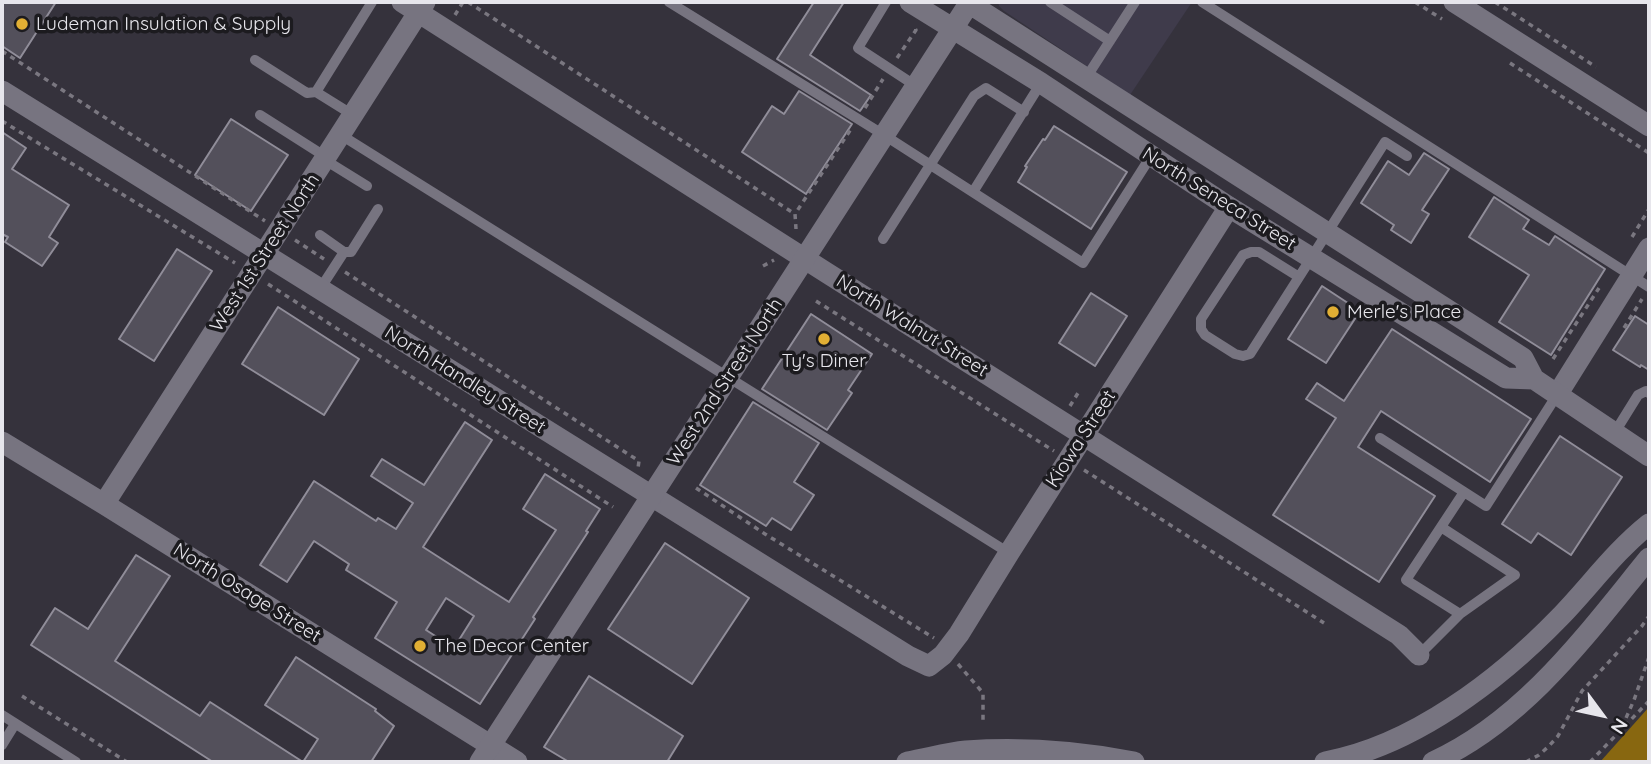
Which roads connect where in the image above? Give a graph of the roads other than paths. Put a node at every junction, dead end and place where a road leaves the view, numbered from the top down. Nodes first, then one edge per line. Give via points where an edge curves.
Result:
1 (372, 2) edge
2 (669, 2) edge
3 (886, 2) edge
4 (910, 2) edge
5 (969, 2) edge
6 (1050, 2) edge
7 (1135, 2) edge
8 (1202, 2) edge
9 (1454, 2) edge
10 (416, 5) edge
11 (953, 28) junction
12 (1110, 41) junction
13 (255, 60) dead end
14 (1086, 78) junction
15 (1041, 83) junction
16 (916, 86) junction
17 (2, 91) edge
18 (316, 92) junction
19 (1024, 111) junction
20 (260, 115) dead end
21 (353, 115) junction
22 (1649, 126) edge
23 (341, 135) junction
24 (884, 135) junction
25 (1151, 156) junction
26 (1407, 156) dead end
27 (326, 158) junction
28 (930, 164) junction
29 (368, 186) dead end
30 (973, 192) junction
31 (1229, 208) junction
32 (378, 209) dead end
33 (1327, 233) junction
34 (320, 235) dead end
35 (883, 239) dead end
36 (1649, 248) edge
37 (344, 251) junction
38 (265, 253) junction
39 (1311, 257) junction
40 (804, 258) junction
41 (1298, 277) junction
42 (1641, 281) edge
43 (320, 289) junction
44 (728, 377) junction
45 (1534, 379) junction
46 (1649, 393) edge
47 (1557, 395) junction
48 (1615, 432) junction
49 (1084, 435) junction
50 (1380, 438) dead end
51 (2, 442) edge
52 (1649, 456) edge
53 (1464, 492) junction
54 (650, 497) junction
55 (104, 504) junction
56 (1649, 524) edge
57 (1441, 527) junction
58 (1009, 553) junction
59 (1649, 558) edge
60 (1460, 614) junction
61 (1419, 654) joint
62 (929, 666) joint
63 (2, 715) edge
64 (15, 723) junction
65 (2, 745) edge
66 (486, 754) edge
67 (76, 762) edge
68 (517, 762) edge
69 (907, 762) edge
70 (1134, 762) edge
71 (1325, 762) edge
72 (1433, 762) edge

1 - 18 lane
2 - 24 lane
3 - 16 lane via 858,48
4 - 11 street, North Seneca Street
5 - 11 street, West 2nd Street North
5 - 14 street, North Seneca Street
6 - 12 lane
7 - 12 lane
8 - 42 lane
9 - 22 street
10 - 21 street, West 1st Street North
10 - 40 street, North Walnut Street
11 - 15 street, North Seneca Street
11 - 16 street, West 2nd Street North
12 - 14 lane
13 - 18 lane via 307,93
14 - 33 street, North Seneca Street
15 - 19 lane
15 - 25 street, North Seneca Street
16 - 24 street, West 2nd Street North
17 - 38 street, North Handley Street
18 - 21 lane
19 - 28 lane via 986,88 974,96
19 - 30 lane
20 - 27 lane
21 - 23 street, West 1st Street North
23 - 27 street, West 1st Street North
23 - 44 lane
24 - 28 lane
24 - 40 street, West 2nd Street North
25 - 30 lane via 1083,263
25 - 31 street, North Seneca Street
26 - 33 lane via 1385,142
27 - 29 lane
27 - 38 street, West 1st Street North
28 - 30 lane
28 - 35 lane
31 - 39 street, North Seneca Street
31 - 49 street, Kiowa Street
32 - 37 lane via 351,252
33 - 39 lane
33 - 45 street, North Seneca Street via 1523,358
34 - 37 lane
36 - 42 street
37 - 43 lane
38 - 43 street, North Handley Street
38 - 55 street, West 1st Street North
39 - 41 lane
39 - 45 street, North Seneca Street via 1506,378
40 - 44 street, West 2nd Street North
40 - 49 street, North Walnut Street
41 - 41 lane via 1250,354 1236,354 1201,329 1201,319 1243,255 1259,252
42 - 47 street
43 - 54 street, North Handley Street
44 - 54 street, West 2nd Street North
44 - 58 lane
45 - 47 street, North Seneca Street
46 - 48 lane via 1638,395
47 - 48 street, North Seneca Street
47 - 53 lane via 1486,506
48 - 52 street, North Seneca Street
49 - 58 street, Kiowa Street
49 - 61 street, North Walnut Street via 1399,635
50 - 53 lane
51 - 55 street, North Osage Street
53 - 57 lane
54 - 62 street, North Handley Street
54 - 66 street, West 2nd Street North
55 - 66 street, North Osage Street
56 - 71 street via 1512,661 1442,715 1348,758
57 - 60 lane via 1406,580
57 - 60 lane via 1515,575
58 - 62 street, Kiowa Street via 959,634
59 - 72 street via 1528,698 1494,726
60 - 61 lane
63 - 64 lane
64 - 65 lane
64 - 67 lane
66 - 68 street, North Osage Street
69 - 70 street via 963,751 1016,749

